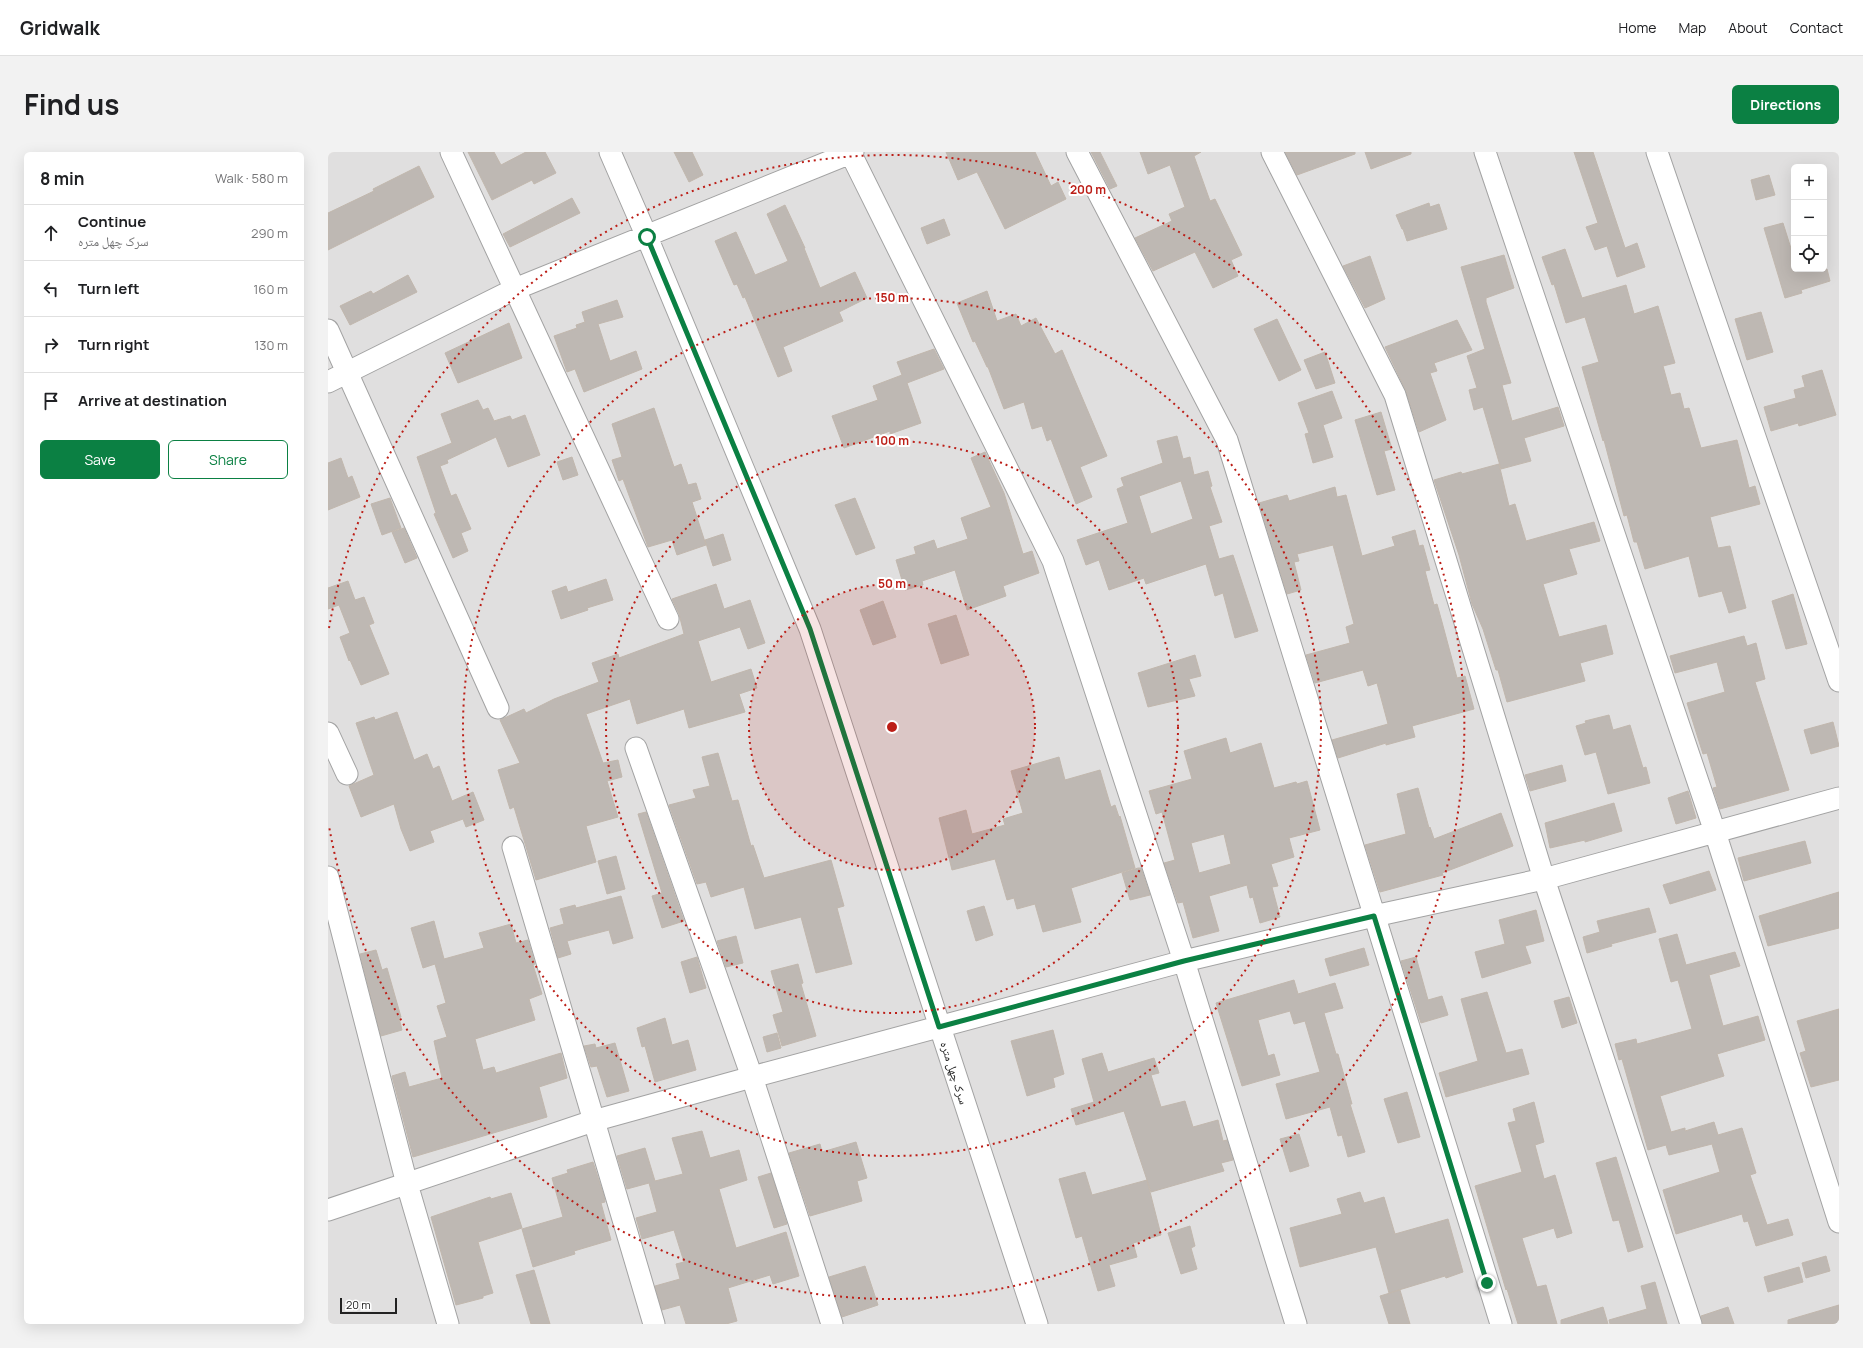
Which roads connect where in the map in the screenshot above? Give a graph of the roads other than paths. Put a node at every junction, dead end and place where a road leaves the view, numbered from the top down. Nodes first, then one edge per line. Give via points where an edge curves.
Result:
1 (451, 152) edge
2 (610, 152) edge
3 (851, 152) edge
4 (1076, 152) edge
5 (1272, 152) edge
6 (1485, 152) edge
7 (1657, 152) edge
8 (647, 237) junction
9 (515, 289) junction
10 (328, 330) edge
11 (348, 373) junction
12 (328, 382) edge
13 (668, 619) dead end
14 (1839, 681) edge
15 (498, 708) dead end
16 (328, 733) edge
17 (636, 748) dead end
18 (347, 774) dead end
19 (1839, 798) edge
20 (1716, 832) junction
21 (513, 847) dead end
22 (328, 877) edge
23 (1544, 879) junction
24 (1374, 916) junction
25 (1184, 961) junction
26 (939, 1027) junction
27 (752, 1077) junction
28 (593, 1121) junction
29 (407, 1184) junction
30 (328, 1210) edge
31 (1839, 1222) edge
32 (448, 1324) edge
33 (654, 1324) edge
34 (832, 1324) edge
35 (1037, 1324) edge
36 (1296, 1324) edge
37 (1501, 1324) edge
38 (1692, 1324) edge

1 - 9 street
2 - 8 street, سرک چهل متره
3 - 8 street
3 - 25 street via 1053,561
4 - 24 street via 1227,440
5 - 23 street via 1395,395
6 - 20 street
7 - 14 street
8 - 9 street
8 - 26 street, سرک چهل متره via 810,629
9 - 11 street
9 - 13 street
10 - 11 street
11 - 12 street
11 - 15 street
16 - 18 street
17 - 27 street
19 - 20 street
20 - 23 street
20 - 31 street
21 - 28 street
22 - 29 street
23 - 24 street
23 - 38 street
24 - 25 street
24 - 37 street
25 - 26 street
25 - 36 street
26 - 27 street
26 - 35 street, سرک چهل متره
27 - 28 street
27 - 34 street
28 - 29 street
28 - 33 street
29 - 30 street
29 - 32 street

